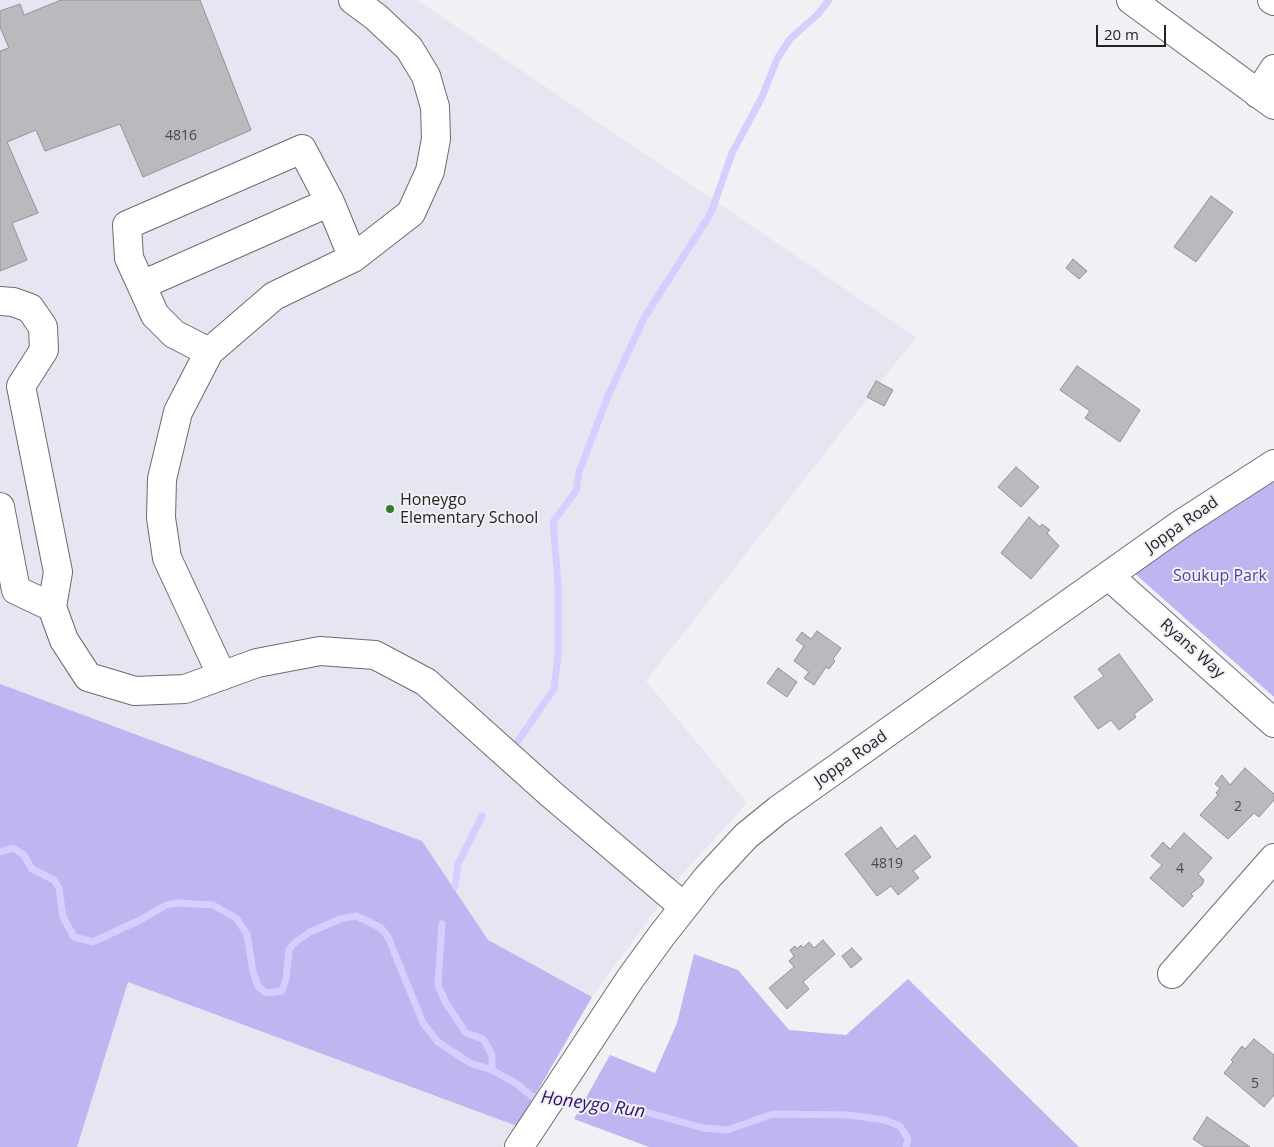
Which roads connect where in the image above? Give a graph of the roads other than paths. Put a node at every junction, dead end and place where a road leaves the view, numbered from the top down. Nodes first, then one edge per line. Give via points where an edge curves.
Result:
1 (353, 0) edge
2 (1132, 0) edge
3 (1274, 69) edge
4 (1266, 100) edge
5 (330, 202) junction
6 (353, 258) junction
7 (142, 285) junction
8 (0, 301) edge
9 (209, 352) junction
10 (1274, 464) edge
11 (0, 507) edge
12 (1110, 576) junction
13 (52, 607) junction
14 (222, 676) junction
15 (1274, 723) edge
16 (1274, 858) edge
17 (684, 907) junction
18 (1172, 974) dead end
19 (519, 1147) edge

1 - 6 street via 408,48 426,76 435,107 436,139 430,171 412,213
2 - 4 street
3 - 4 street
5 - 6 street
5 - 7 street
5 - 7 street via 302,149 136,222 127,226 129,258
6 - 9 street via 274,296
7 - 9 street via 155,315 167,328
8 - 13 street via 30,308 43,327 44,350 21,386 58,572
9 - 14 street via 178,412 162,478 161,518 167,558
10 - 12 street, Joppa Road via 1181,524
11 - 13 street via 16,590
12 - 15 street, Ryans Way
12 - 17 street, Joppa Road via 778,810 746,836
13 - 14 street via 64,640 88,677 135,691 185,689
14 - 17 street via 257,663 320,651 375,655 426,682
16 - 18 street
17 - 19 street, Joppa Road via 630,979

